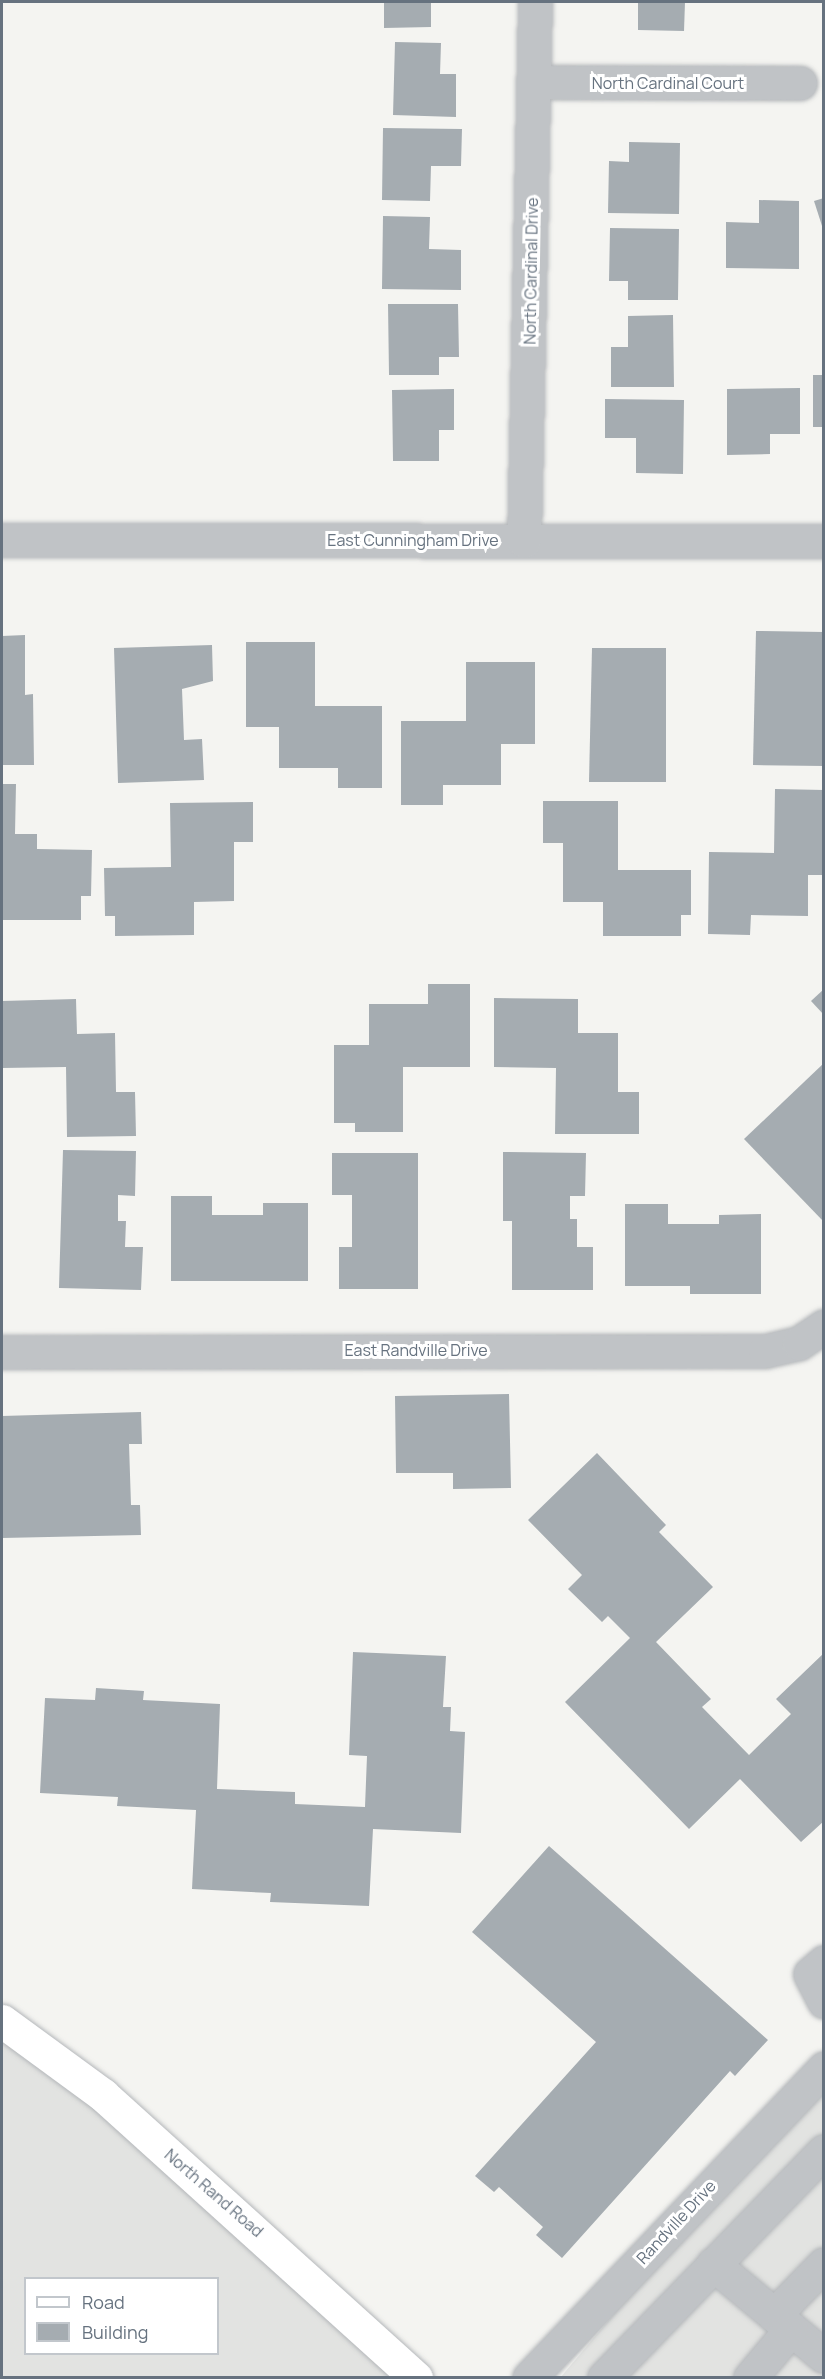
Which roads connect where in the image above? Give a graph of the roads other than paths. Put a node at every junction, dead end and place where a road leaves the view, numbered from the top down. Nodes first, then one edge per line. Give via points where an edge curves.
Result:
1 (535, 2) edge
2 (536, 82) junction
3 (800, 83) dead end
4 (2, 540) edge
5 (524, 541) junction
6 (824, 541) edge
7 (824, 1326) edge
8 (2, 1352) edge
9 (824, 1962) edge
10 (824, 2002) edge
11 (2, 2021) edge
12 (824, 2068) edge
13 (824, 2151) edge
14 (824, 2264) edge
15 (713, 2265) junction
16 (782, 2322) junction
17 (824, 2356) edge
18 (416, 2378) edge
19 (529, 2378) edge
20 (604, 2378) edge
21 (750, 2378) edge

1 - 2 street, North Cardinal Drive
2 - 3 street, North Cardinal Court
2 - 5 street, North Cardinal Drive
4 - 5 street, East Cunningham Drive
5 - 6 street, East Cunningham Drive
7 - 8 street, East Randville Drive via 799,1343 765,1351
9 - 10 street via 810,1974
11 - 18 main road, North Rand Road via 103,2095
12 - 19 street, Randville Drive
13 - 15 street
14 - 16 street
15 - 16 street
15 - 20 street
16 - 17 street
16 - 21 street

